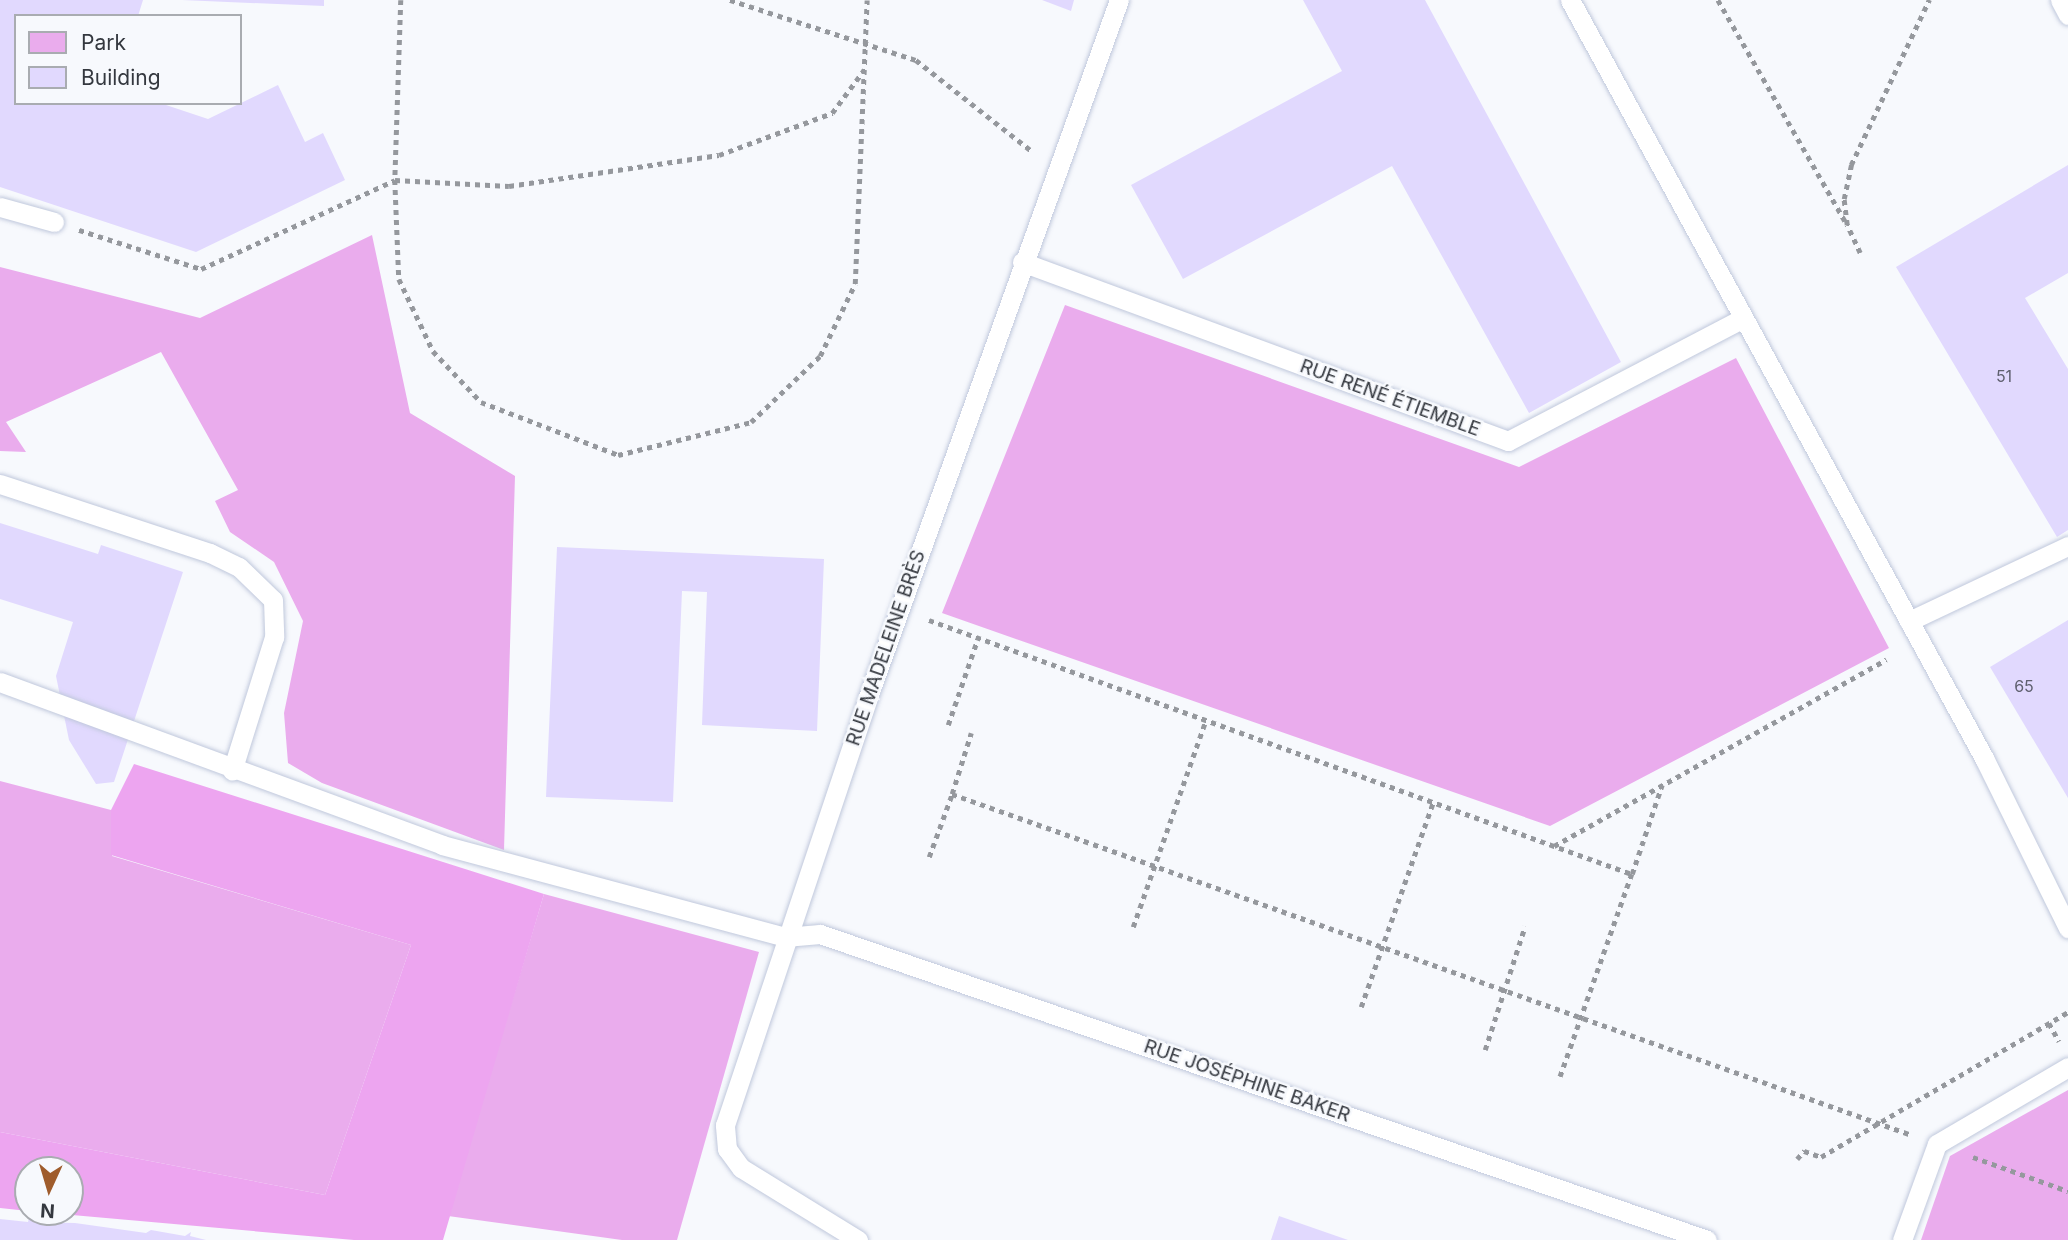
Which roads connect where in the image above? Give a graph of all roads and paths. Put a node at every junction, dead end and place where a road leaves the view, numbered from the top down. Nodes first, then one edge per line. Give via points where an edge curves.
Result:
1 (401, 0) edge
2 (730, 0) edge
3 (867, 0) edge
4 (1119, 0) edge
5 (1570, 0) edge
6 (1718, 0) edge
7 (1930, 0) edge
8 (2060, 0) edge
9 (2068, 15) edge
10 (865, 40) junction
11 (864, 69) junction
12 (1056, 170) junction
13 (395, 180) junction
14 (0, 207) edge
15 (54, 222) joint
16 (1847, 225) junction
17 (1860, 253) dead end
18 (1022, 262) junction
19 (1743, 318) junction
20 (0, 484) edge
21 (2068, 546) edge
22 (929, 620) dead end
23 (1909, 621) junction
24 (978, 638) junction
25 (1886, 660) dead end
26 (0, 682) edge
27 (1206, 720) junction
28 (948, 724) dead end
29 (971, 733) dead end
30 (232, 771) junction
31 (1662, 785) junction
32 (952, 794) junction
33 (1434, 803) junction
34 (1554, 846) junction
35 (929, 856) dead end
36 (1154, 866) junction
37 (1632, 874) junction
38 (1525, 926) dead end
39 (1133, 928) dead end
40 (2068, 928) edge
41 (785, 937) junction
42 (1382, 947) junction
43 (1505, 991) junction
44 (1361, 1007) dead end
45 (2068, 1012) edge
46 (1582, 1018) junction
47 (1485, 1050) dead end
48 (2068, 1067) edge
49 (1560, 1077) dead end
50 (1878, 1123) junction
51 (1937, 1144) junction
52 (1797, 1159) dead end
53 (2068, 1191) edge
54 (858, 1240) edge
55 (1707, 1240) edge
56 (1902, 1240) edge

1 - 13 path
2 - 10 path
3 - 10 path
4 - 12 lane, RUE MADELEINE BRÈS
5 - 19 lane
6 - 16 path
7 - 16 path via 1851,165 1844,199
8 - 9 lane
10 - 11 path
10 - 12 path via 916,60
11 - 13 path via 832,113 719,155 509,186
11 - 13 path via 855,285 820,356 751,422 618,455 481,402 433,351 399,279
12 - 18 lane, RUE MADELEINE BRÈS
13 - 15 path via 201,269
14 - 15 lane
16 - 17 path
18 - 19 lane, RUE RENÉ ÉTIEMBLE via 1507,441
18 - 41 lane, RUE MADELEINE BRÈS
19 - 23 lane
20 - 30 lane via 210,553 239,567 273,600 274,637
21 - 23 lane
22 - 24 path
23 - 40 lane via 1984,758
24 - 27 path
24 - 28 path
25 - 31 path
26 - 30 lane, RUE JOSÉPHINE BAKER
27 - 33 path
27 - 36 path
29 - 32 path
30 - 41 lane, RUE JOSÉPHINE BAKER via 442,845
31 - 34 path
31 - 37 path
32 - 35 path
32 - 36 path
33 - 34 path
33 - 42 path
34 - 37 path
36 - 39 path
36 - 42 path
37 - 46 path
38 - 43 path
41 - 54 lane, RUE MADELEINE BRÈS via 725,1125 727,1149 741,1168
41 - 55 lane, RUE JOSÉPHINE BAKER via 820,934
42 - 43 path
42 - 44 path
43 - 46 path
43 - 47 path
45 - 50 path
46 - 49 path
46 - 50 path
48 - 51 lane
50 - 51 path
50 - 52 path via 1821,1157 1804,1151
51 - 53 path
51 - 56 lane

